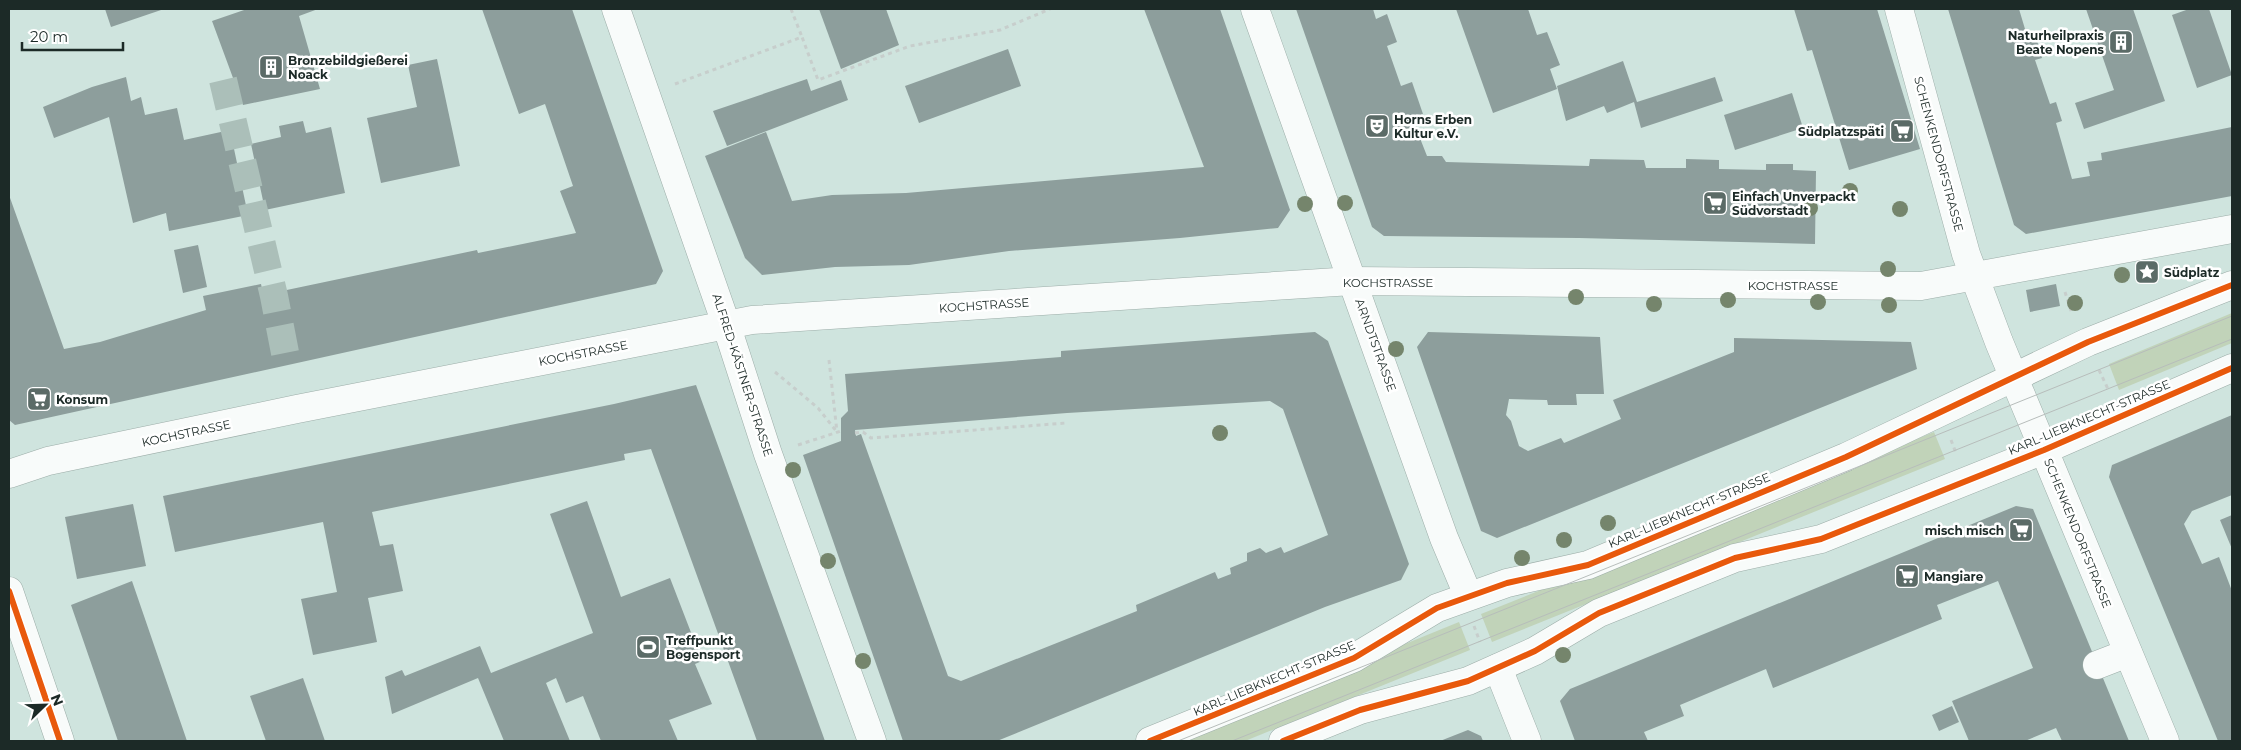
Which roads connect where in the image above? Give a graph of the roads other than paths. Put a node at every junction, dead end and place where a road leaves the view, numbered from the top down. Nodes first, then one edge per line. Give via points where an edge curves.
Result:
1 (616, 9) edge
2 (1255, 9) edge
3 (1899, 9) edge
4 (2232, 229) edge
5 (1974, 275) junction
6 (1352, 281) junction
7 (2232, 285) edge
8 (726, 324) junction
9 (2232, 368) edge
10 (2015, 378) junction
11 (2044, 450) junction
12 (9, 474) edge
13 (9, 591) edge
14 (1468, 595) junction
15 (2128, 653) junction
16 (1490, 659) junction
17 (2097, 665) dead end
18 (1288, 740) edge
19 (60, 741) edge
20 (872, 741) edge
21 (1150, 741) edge
22 (1528, 741) edge
23 (2165, 741) edge

1 - 8 street, ALFRED-KÄSTNER-STRASSE
2 - 6 street, ARNDTSTRASSE
3 - 5 street, SCHENKENDORFSTRASSE
4 - 5 street
5 - 6 street, KOCHSTRASSE via 1921,286
5 - 10 street, SCHENKENDORFSTRASSE
6 - 8 street, KOCHSTRASSE via 781,317
6 - 14 street, ARNDTSTRASSE via 1444,538
7 - 10 street, KARL-LIEBKNECHT-STRASSE via 2088,342
8 - 12 street, KOCHSTRASSE via 48,461
8 - 20 street, ALFRED-KÄSTNER-STRASSE via 768,454
9 - 11 street, KARL-LIEBKNECHT-STRASSE
10 - 11 street, SCHENKENDORFSTRASSE
10 - 14 street, KARL-LIEBKNECHT-STRASSE via 1846,457 1588,565
11 - 15 street, SCHENKENDORFSTRASSE
11 - 16 street, KARL-LIEBKNECHT-STRASSE via 1821,539 1735,558 1599,613 1534,651
13 - 19 street
14 - 21 street, KARL-LIEBKNECHT-STRASSE via 1437,608 1354,658
15 - 17 street
15 - 23 street, SCHENKENDORFSTRASSE
16 - 18 street, KARL-LIEBKNECHT-STRASSE via 1468,681 1360,710
16 - 22 street

